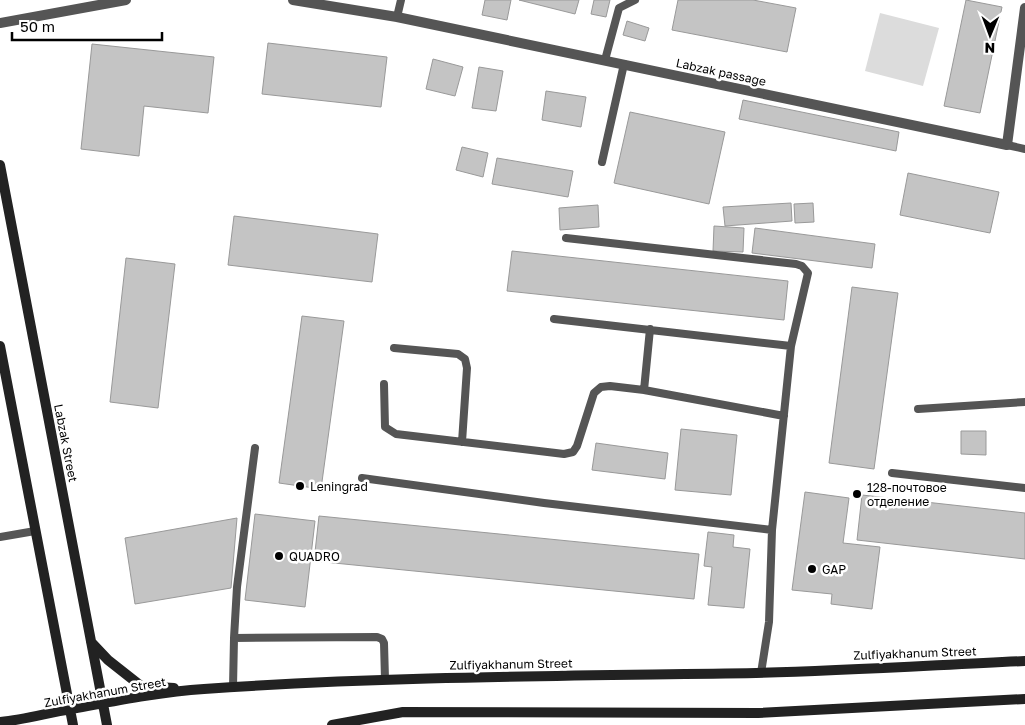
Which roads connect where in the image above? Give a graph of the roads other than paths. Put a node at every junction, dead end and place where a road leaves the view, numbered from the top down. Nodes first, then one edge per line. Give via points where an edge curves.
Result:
1 (126, 0) edge
2 (293, 0) edge
3 (401, 0) edge
4 (635, 0) edge
5 (1025, 8) edge
6 (396, 17) junction
7 (0, 23) edge
8 (605, 60) junction
9 (624, 64) junction
10 (1007, 145) junction
11 (1025, 149) edge
12 (602, 162) dead end
13 (0, 165) edge
14 (566, 238) dead end
15 (554, 319) dead end
16 (650, 329) junction
17 (0, 346) edge
18 (791, 346) junction
19 (394, 348) dead end
20 (384, 384) dead end
21 (644, 390) junction
22 (1025, 402) edge
23 (918, 409) dead end
24 (784, 416) junction
25 (462, 442) junction
26 (255, 448) dead end
27 (892, 473) dead end
28 (362, 478) dead end
29 (1025, 488) edge
30 (35, 530) junction
31 (772, 530) junction
32 (0, 537) edge
33 (234, 638) junction
34 (91, 642) junction
35 (1025, 661) edge
36 (760, 672) junction
37 (386, 679) junction
38 (233, 687) junction
39 (200, 689) junction
40 (1025, 699) edge
41 (103, 704) junction
42 (70, 709) junction
43 (0, 722) edge
44 (73, 725) edge
45 (107, 725) edge
46 (332, 725) edge

1 - 7 street
2 - 6 street, Labzak passage
3 - 6 lane
4 - 8 lane via 619,8
5 - 10 street
6 - 8 street, Labzak passage
8 - 9 street, Labzak passage
9 - 10 street, Labzak passage
9 - 12 lane
10 - 11 lane
13 - 34 main road, Labzak Street
14 - 18 lane via 802,266 808,273
15 - 16 lane
16 - 18 lane
16 - 21 lane
17 - 30 main road
18 - 24 lane
19 - 25 lane via 458,354 465,359
20 - 25 lane via 385,427 390,431
21 - 24 lane
21 - 25 lane via 610,386 601,387 594,393 573,452 564,454
22 - 23 lane
24 - 31 lane
26 - 33 lane via 237,586
27 - 29 lane
28 - 31 lane
30 - 32 lane
30 - 42 main road
31 - 36 lane via 770,622
33 - 37 lane via 377,637 384,643
33 - 38 lane
34 - 39 main road via 141,686
34 - 41 main road, Labzak Street
35 - 36 main road, Zulfiyakhanum Street
36 - 37 main road, Zulfiyakhanum Street
37 - 38 main road, Zulfiyakhanum Street
38 - 39 main road, Zulfiyakhanum Street
39 - 41 main road, Zulfiyakhanum Street
40 - 46 main road via 758,713 403,712
41 - 42 main road, Zulfiyakhanum Street
41 - 45 main road, Labzak Street
42 - 43 main road, Zulfiyakhanum Street
42 - 44 main road

